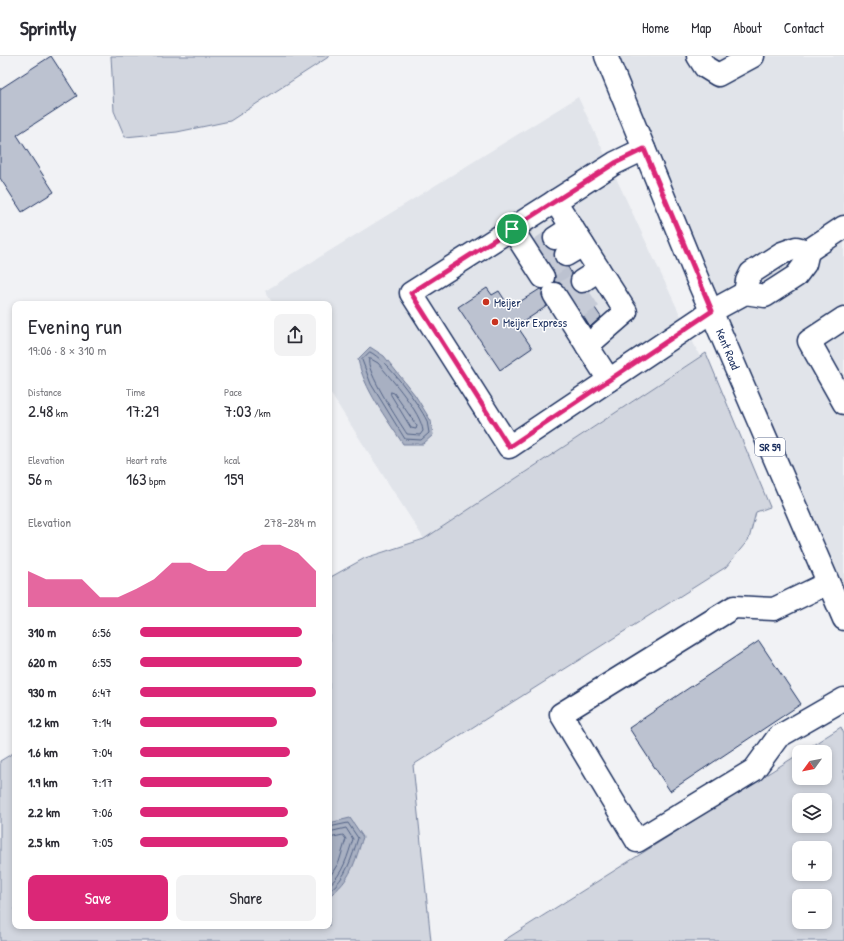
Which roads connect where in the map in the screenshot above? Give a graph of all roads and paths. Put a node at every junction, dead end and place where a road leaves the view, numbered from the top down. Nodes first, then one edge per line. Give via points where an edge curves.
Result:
1 (606, 56) edge
2 (698, 56) edge
3 (753, 56) edge
4 (644, 149) junction
5 (555, 201) junction
6 (844, 227) edge
7 (512, 229) junction
8 (566, 273) junction
9 (712, 311) junction
10 (844, 318) edge
11 (587, 346) junction
12 (609, 380) junction
13 (844, 403) edge
14 (828, 583) junction
15 (842, 608) edge
16 (844, 699) edge

1 - 4 main road, Kent Road / SR 59
2 - 3 main road via 705,67 718,75
4 - 5 main road via 615,163
4 - 9 main road, Kent Road / SR 59
5 - 7 main road
5 - 8 main road
6 - 9 main road via 808,251 805,264 796,276 765,296 745,293
7 - 8 main road
7 - 12 main road via 411,293 504,440 509,447
8 - 11 main road
8 - 11 main road via 626,312
9 - 12 main road
9 - 14 main road, Kent Road / SR 59
10 - 13 main road via 809,342
11 - 12 main road
14 - 15 main road, Kent Road / SR 59
14 - 16 main road via 774,609 734,607 561,714 637,841 754,770 778,737

